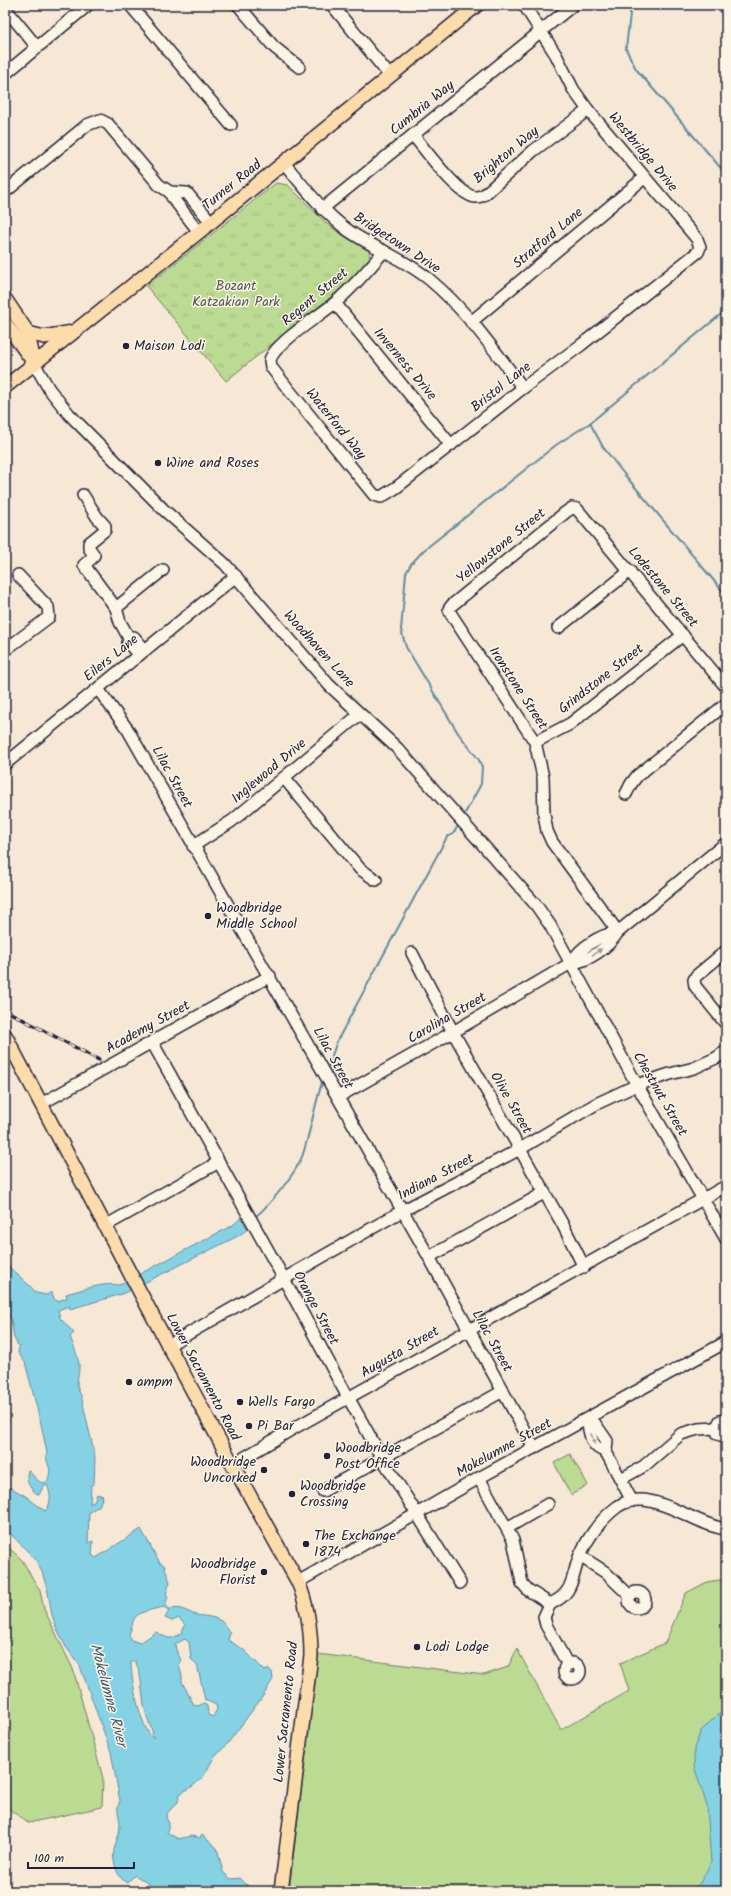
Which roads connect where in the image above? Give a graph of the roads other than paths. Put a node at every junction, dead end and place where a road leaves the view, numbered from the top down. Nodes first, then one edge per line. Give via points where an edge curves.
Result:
1 (88, 5) edge
2 (130, 5) edge
3 (238, 5) edge
4 (332, 5) edge
5 (477, 5) edge
6 (524, 5) edge
7 (573, 5) edge
8 (5, 8) edge
9 (541, 31) junction
10 (37, 47) junction
11 (299, 67) dead end
12 (5, 74) edge
13 (390, 76) junction
14 (588, 110) junction
15 (231, 125) dead end
16 (413, 135) junction
17 (284, 163) junction
18 (644, 178) junction
19 (5, 192) edge
20 (170, 192) junction
21 (191, 199) junction
22 (180, 208) junction
23 (322, 209) junction
24 (211, 222) junction
25 (199, 232) junction
26 (384, 251) junction
27 (5, 299) edge
28 (639, 300) joint
29 (335, 303) junction
30 (471, 322) junction
31 (5, 323) edge
32 (74, 331) junction
33 (28, 333) junction
34 (34, 363) junction
35 (271, 367) joint
36 (5, 387) edge
37 (523, 388) junction
38 (451, 445) junction
39 (83, 495) dead end
40 (381, 497) joint
41 (575, 509) joint
42 (163, 570) dead end
43 (630, 571) junction
44 (18, 575) dead end
45 (236, 576) junction
46 (116, 608) junction
47 (450, 611) joint
48 (558, 628) dead end
49 (683, 635) junction
50 (5, 650) edge
51 (142, 652) junction
52 (726, 687) edge
53 (98, 689) junction
54 (726, 704) edge
55 (360, 714) junction
56 (535, 742) junction
57 (5, 764) edge
58 (284, 778) junction
59 (626, 794) dead end
60 (726, 843) edge
61 (193, 846) junction
62 (376, 880) dead end
63 (618, 932) junction
64 (726, 951) edge
65 (412, 953) dead end
66 (570, 963) junction
67 (270, 976) junction
68 (726, 1024) edge
69 (454, 1032) junction
70 (5, 1035) edge
71 (152, 1042) junction
72 (726, 1051) edge
73 (637, 1085) junction
74 (338, 1097) junction
75 (41, 1104) junction
76 (520, 1149) junction
77 (219, 1162) junction
78 (726, 1186) edge
79 (544, 1193) junction
80 (704, 1199) junction
81 (402, 1212) junction
82 (105, 1226) junction
83 (726, 1239) edge
84 (429, 1257) junction
85 (584, 1267) junction
86 (284, 1279) junction
87 (469, 1330) junction
88 (726, 1342) edge
89 (167, 1346) junction
90 (503, 1391) junction
91 (349, 1398) junction
92 (589, 1419) junction
93 (726, 1420) edge
94 (716, 1428) junction
95 (726, 1437) edge
96 (534, 1448) junction
97 (382, 1458) junction
98 (232, 1465) junction
99 (478, 1478) junction
100 (621, 1479) junction
101 (323, 1491) dead end
102 (632, 1501) junction
103 (548, 1504) dead end
104 (417, 1514) junction
105 (506, 1528) junction
106 (726, 1529) edge
107 (580, 1556) junction
108 (298, 1582) junction
109 (460, 1583) dead end
110 (630, 1596) dead end
111 (550, 1604) junction
112 (568, 1665) dead end
113 (281, 1891) edge

1 - 10 street
2 - 15 street
3 - 11 street via 274,47
4 - 13 street
5 - 13 main road, Turner Road
6 - 9 street, Westbridge Drive
7 - 9 street, Cumbria Way
8 - 10 street
9 - 14 street, Westbridge Drive via 573,89
9 - 16 street, Cumbria Way
10 - 12 street
13 - 17 main road, Turner Road
14 - 16 street, Brighton Way via 478,197 472,196 453,183
14 - 18 street, Westbridge Drive
16 - 23 street, Cumbria Way
17 - 23 street, Bridgetown Drive
17 - 24 main road, Turner Road
18 - 28 street, Westbridge Drive via 697,239 700,247 687,262
18 - 30 street, Stratford Lane
19 - 20 street via 87,125 100,120 108,124 159,185
20 - 21 street via 186,193
20 - 22 street
21 - 22 street
21 - 24 street
22 - 25 street
23 - 26 street, Bridgetown Drive via 350,232
24 - 25 main road, Turner Road
25 - 32 main road, Turner Road
26 - 29 street, Regent Street via 363,277
26 - 30 street, Bridgetown Drive via 428,278
27 - 33 main road
28 - 37 street, Bristol Lane
29 - 35 street, Regent Street via 276,349 270,360
29 - 38 street, Inverness Drive
30 - 37 street, Bridgetown Drive
31 - 34 main road
32 - 33 main road via 44,336
32 - 34 main road, Turner Road
33 - 34 main road
34 - 36 main road, Turner Road
34 - 45 street, Woodhaven Lane via 56,398 76,422 164,510
35 - 40 street, Waterford Way via 374,495
37 - 38 street, Bristol Lane
38 - 40 street, Bristol Lane
39 - 46 street via 105,526 105,530 89,543 94,555 84,565
41 - 43 street, Lodestone Street
41 - 47 street, Yellowstone Street via 566,512 452,605
42 - 46 street
43 - 48 street
43 - 49 street, Lodestone Street
44 - 50 street via 48,607 49,614 47,620
45 - 51 street, Eilers Lane
45 - 55 street, Woodhaven Lane via 320,675
46 - 51 street via 129,638 134,637
47 - 56 street, Ironstone Street
49 - 52 street, Lodestone Street
49 - 56 street, Grindstone Street via 570,724
51 - 53 street, Eilers Lane
53 - 57 street, Eilers Lane
53 - 61 street, Lilac Street via 126,726
54 - 59 street via 637,776
55 - 58 street, Inglewood Drive
55 - 66 street, Woodhaven Lane via 397,748 536,905
56 - 63 street, Ironstone Street via 542,768 547,831 561,856
58 - 61 street, Inglewood Drive via 232,821
58 - 62 street via 360,869
60 - 63 street, Carolina Street
61 - 67 street, Lilac Street
63 - 66 street, Carolina Street via 606,934 576,954
64 - 68 street via 694,980 695,986
65 - 69 street, Olive Street
66 - 69 street, Carolina Street
66 - 73 street, Chestnut Street
67 - 71 street, Academy Street
67 - 74 street, Lilac Street
69 - 74 street, Carolina Street
69 - 76 street, Olive Street
70 - 75 main road, Lower Sacramento Road
71 - 75 street, Academy Street
71 - 77 street, Orange Street
72 - 73 street, Indiana Street via 694,1068
73 - 76 street, Indiana Street via 596,1104
73 - 80 street, Chestnut Street
74 - 81 street, Lilac Street
75 - 82 main road, Lower Sacramento Road
76 - 79 street, Olive Street
76 - 81 street, Indiana Street
77 - 82 street
77 - 86 street, Orange Street
78 - 80 street, Augusta Street
79 - 84 street
79 - 85 street, Olive Street
80 - 83 street, Chestnut Street
80 - 85 street, Augusta Street
81 - 84 street, Lilac Street
81 - 86 street, Indiana Street
82 - 89 main road, Lower Sacramento Road
84 - 87 street, Lilac Street
85 - 87 street, Augusta Street
86 - 89 street, Indiana Street
86 - 91 street, Orange Street
87 - 90 street, Lilac Street
87 - 91 street, Augusta Street
88 - 92 street, Mokelumne Street
89 - 98 main road, Lower Sacramento Road
90 - 96 street, Lilac Street
90 - 97 street
91 - 97 street, Orange Street
91 - 98 street, Augusta Street
92 - 96 street, Mokelumne Street
92 - 100 street via 591,1438 596,1447 606,1451
93 - 94 street via 720,1421
94 - 95 street via 718,1434
94 - 100 street via 698,1429 681,1434 644,1466
96 - 99 street, Mokelumne Street
97 - 101 street
97 - 104 street, Orange Street
98 - 108 main road, Lower Sacramento Road
99 - 104 street, Mokelumne Street
99 - 105 street
100 - 102 street
102 - 106 street via 657,1503 712,1526
102 - 107 street via 618,1506 607,1516
103 - 105 street
104 - 108 street, Mokelumne Street
104 - 109 street, Orange Street
105 - 111 street via 517,1552 522,1583
107 - 110 street via 605,1572
107 - 111 street via 568,1591 563,1598
108 - 113 main road, Lower Sacramento Road via 306,1605 311,1634 311,1656
111 - 112 street via 544,1617 546,1625

